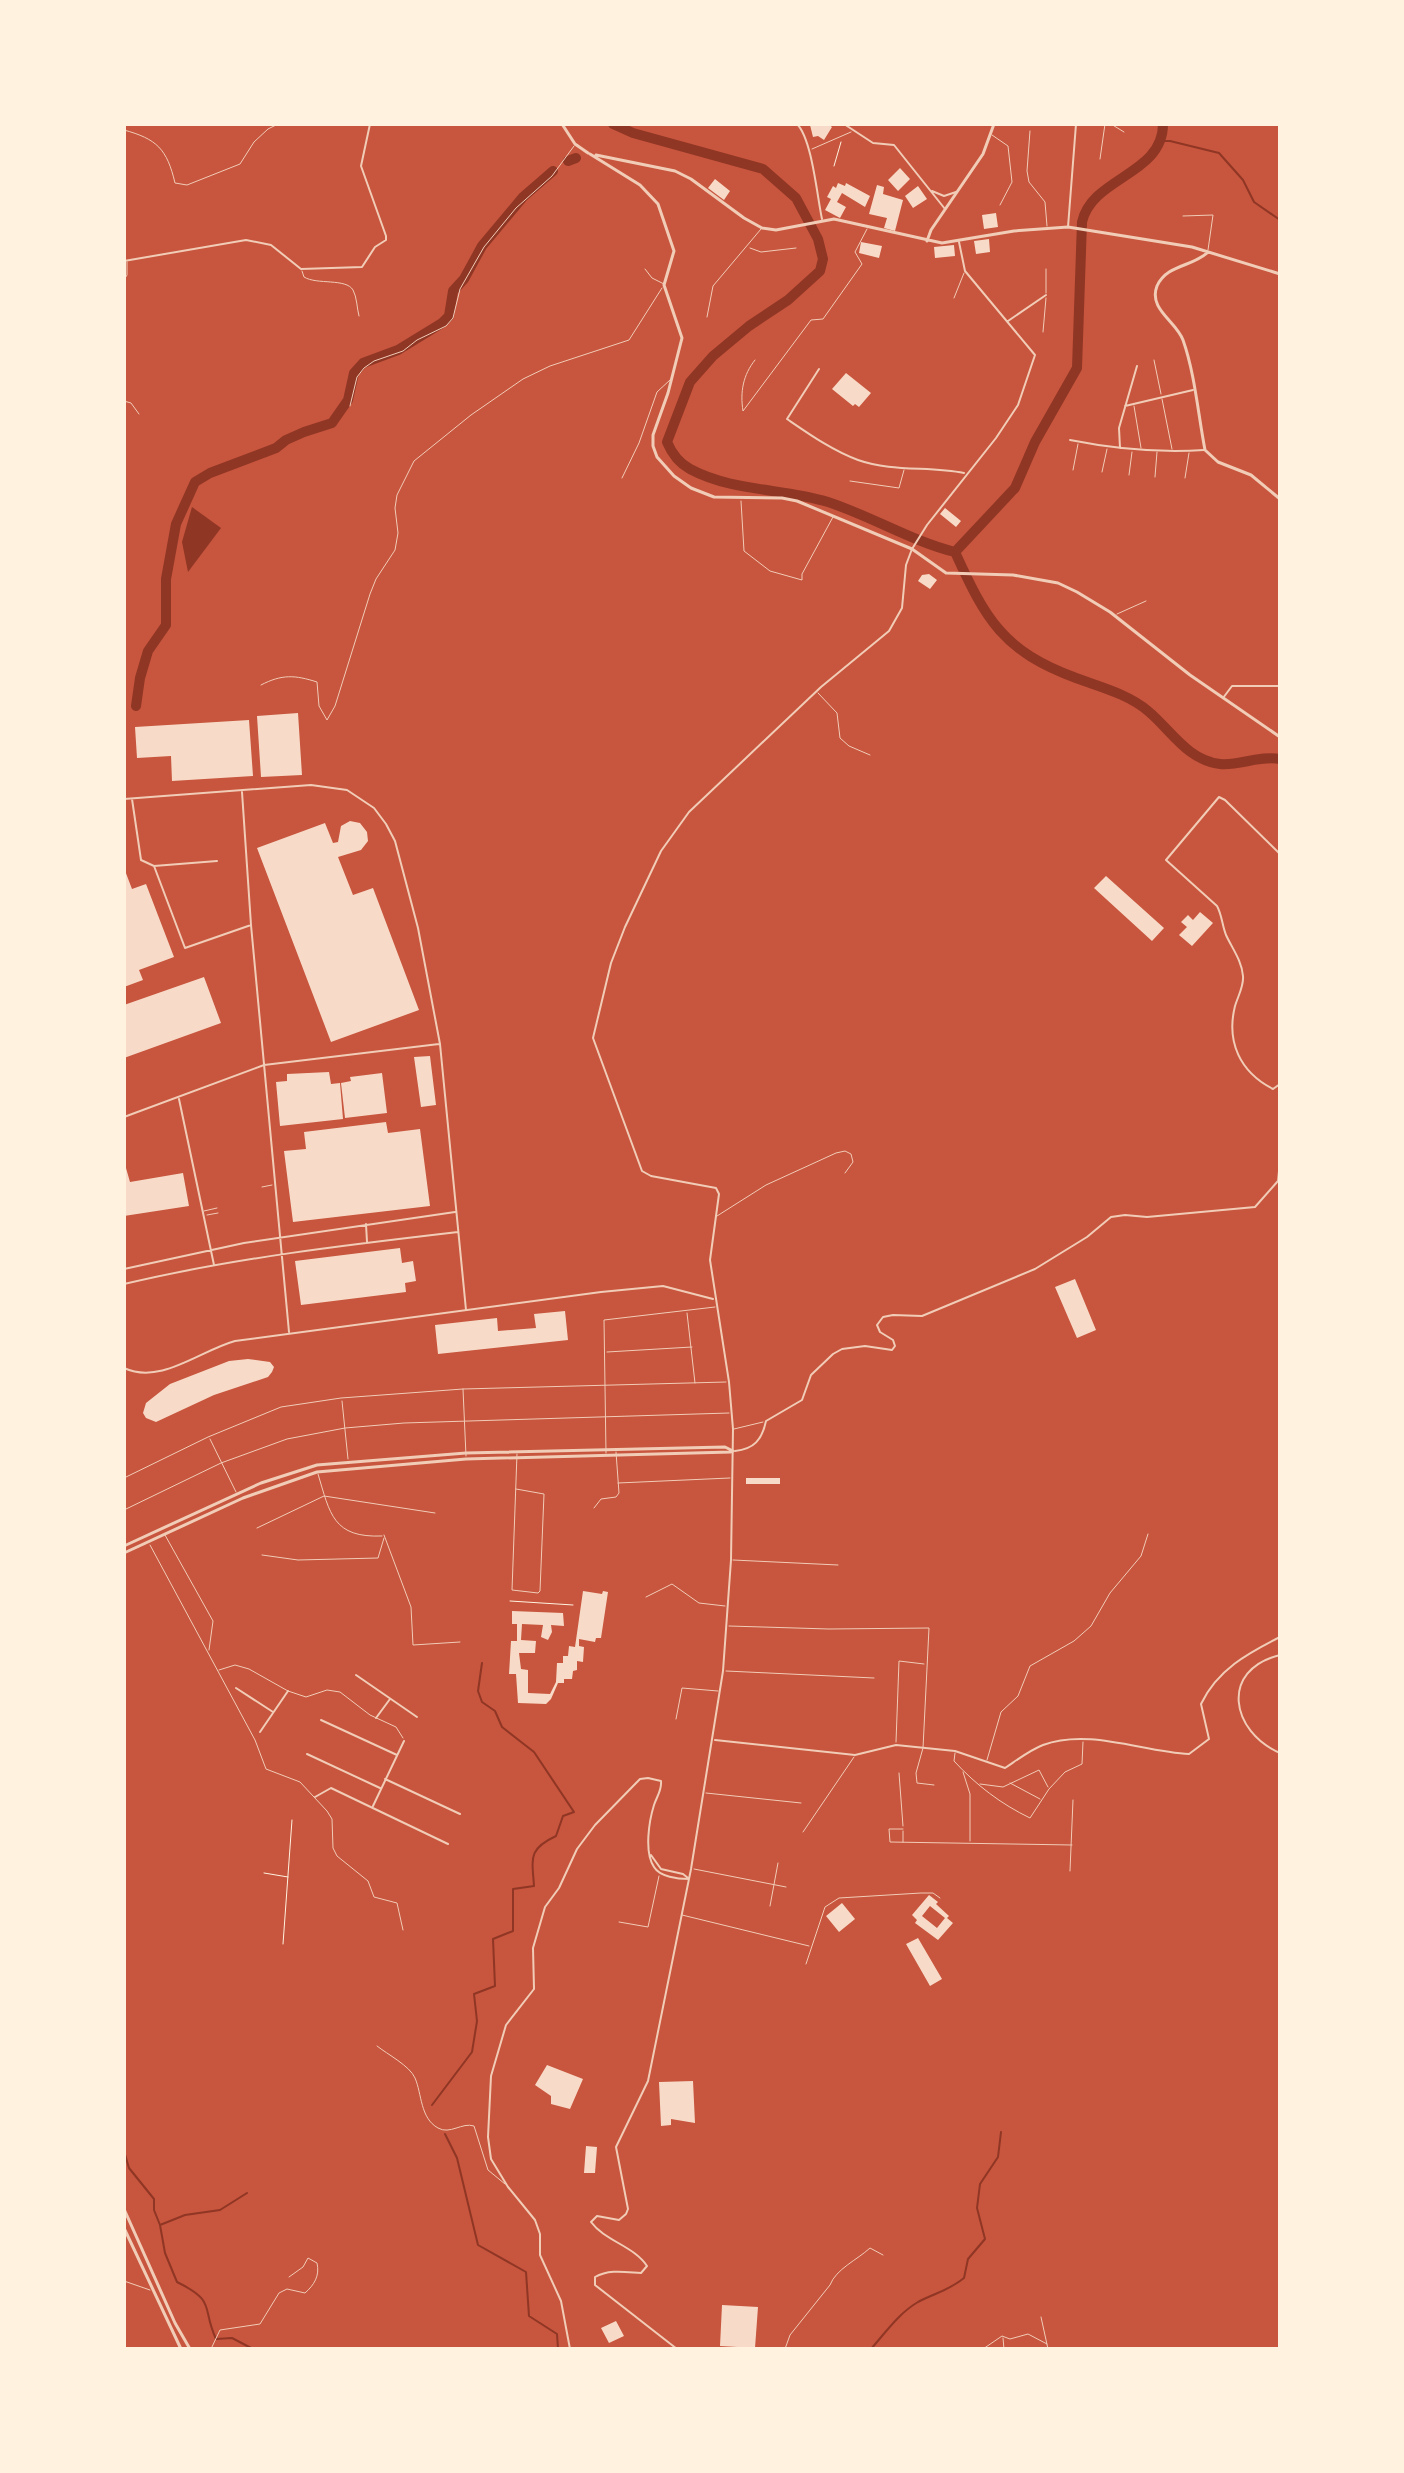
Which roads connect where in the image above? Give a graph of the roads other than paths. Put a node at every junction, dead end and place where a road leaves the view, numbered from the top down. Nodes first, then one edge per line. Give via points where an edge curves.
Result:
1 (278, 124) edge
2 (370, 124) edge
3 (562, 124) edge
4 (797, 124) edge
5 (844, 124) edge
6 (994, 124) edge
7 (1076, 124) edge
8 (1105, 124) edge
9 (1111, 124) edge
10 (124, 130) edge
11 (853, 131) junction
12 (1030, 131) dead end
13 (1124, 132) dead end
14 (992, 135) junction
15 (575, 144) junction
16 (808, 151) junction
17 (590, 154) junction
18 (1100, 159) dead end
19 (927, 186) junction
20 (960, 189) junction
21 (1000, 205) dead end
22 (946, 210) junction
23 (1183, 216) dead end
24 (822, 220) junction
25 (868, 226) junction
26 (1068, 227) junction
27 (762, 228) junction
28 (1047, 228) junction
29 (927, 241) junction
30 (959, 242) junction
31 (748, 247) junction
32 (796, 248) dead end
33 (1208, 252) junction
34 (126, 262) edge
35 (301, 269) junction
36 (645, 269) dead end
37 (1046, 269) dead end
38 (965, 271) junction
39 (1280, 274) edge
40 (124, 280) edge
41 (664, 285) junction
42 (1046, 295) junction
43 (954, 298) dead end
44 (359, 316) dead end
45 (707, 317) dead end
46 (1007, 322) junction
47 (1043, 332) dead end
48 (755, 360) dead end
49 (1154, 360) dead end
50 (1137, 366) dead end
51 (819, 369) dead end
52 (672, 378) junction
53 (1194, 390) junction
54 (1162, 397) junction
55 (124, 401) edge
56 (1134, 404) junction
57 (350, 406) dead end
58 (1125, 406) junction
59 (139, 414) dead end
60 (1070, 440) dead end
61 (1079, 441) junction
62 (1107, 447) junction
63 (1120, 449) junction
64 (1133, 450) junction
65 (1205, 450) junction
66 (1142, 451) junction
67 (1190, 451) junction
68 (1157, 452) junction
69 (1173, 452) junction
70 (905, 467) junction
71 (1073, 470) dead end
72 (1102, 472) dead end
73 (965, 473) junction
74 (1129, 475) dead end
75 (1155, 477) dead end
76 (622, 478) dead end
77 (1185, 478) dead end
78 (850, 481) dead end
79 (741, 498) junction
80 (1280, 499) edge
81 (833, 516) junction
82 (912, 549) junction
83 (1146, 601) dead end
84 (1115, 615) junction
85 (261, 685) dead end
86 (1280, 686) edge
87 (816, 691) junction
88 (1223, 698) junction
89 (1280, 737) edge
90 (870, 755) dead end
91 (242, 791) junction
92 (132, 798) junction
93 (124, 799) edge
94 (1280, 854) edge
95 (217, 861) dead end
96 (154, 866) junction
97 (251, 925) junction
98 (440, 1044) junction
99 (264, 1065) junction
100 (1280, 1084) edge
101 (178, 1097) junction
102 (124, 1117) edge
103 (1280, 1161) edge
104 (845, 1173) dead end
105 (274, 1184) junction
106 (262, 1187) dead end
107 (217, 1208) dead end
108 (457, 1212) junction
109 (204, 1213) junction
110 (218, 1213) dead end
111 (717, 1216) junction
112 (366, 1224) junction
113 (458, 1232) junction
114 (279, 1238) junction
115 (367, 1243) junction
116 (210, 1249) junction
117 (280, 1254) junction
118 (214, 1265) junction
119 (124, 1269) edge
120 (124, 1284) edge
121 (714, 1299) junction
122 (715, 1307) junction
123 (466, 1310) junction
124 (686, 1310) junction
125 (289, 1333) junction
126 (692, 1347) junction
127 (605, 1352) junction
128 (124, 1368) edge
129 (729, 1382) junction
130 (695, 1384) junction
131 (605, 1386) junction
132 (463, 1389) junction
133 (341, 1398) junction
134 (732, 1413) junction
135 (606, 1417) junction
136 (464, 1421) junction
137 (766, 1421) junction
138 (345, 1428) junction
139 (733, 1429) junction
140 (208, 1437) junction
141 (606, 1450) junction
142 (733, 1451) junction
143 (516, 1452) junction
144 (616, 1452) junction
145 (466, 1456) junction
146 (606, 1456) junction
147 (517, 1458) junction
148 (348, 1462) junction
149 (221, 1463) junction
150 (317, 1465) junction
151 (349, 1469) junction
152 (317, 1472) junction
153 (124, 1478) edge
154 (733, 1478) junction
155 (618, 1483) junction
156 (516, 1489) junction
157 (237, 1494) junction
158 (324, 1496) junction
159 (243, 1498) junction
160 (594, 1508) dead end
161 (124, 1510) edge
162 (435, 1513) dead end
163 (257, 1528) dead end
164 (164, 1532) junction
165 (1148, 1534) dead end
166 (384, 1535) junction
167 (147, 1540) junction
168 (126, 1544) edge
169 (133, 1549) junction
170 (124, 1553) edge
171 (262, 1555) dead end
172 (731, 1560) junction
173 (838, 1565) dead end
174 (646, 1597) dead end
175 (728, 1606) junction
176 (727, 1626) junction
177 (1280, 1637) edge
178 (460, 1642) dead end
179 (208, 1652) junction
180 (1280, 1655) edge
181 (927, 1664) junction
182 (217, 1671) junction
183 (723, 1671) junction
184 (356, 1675) dead end
185 (874, 1678) dead end
186 (236, 1688) dead end
187 (288, 1691) junction
188 (721, 1691) junction
189 (390, 1698) junction
190 (274, 1713) junction
191 (417, 1717) dead end
192 (376, 1718) junction
193 (676, 1719) dead end
194 (321, 1720) dead end
195 (260, 1732) dead end
196 (713, 1740) junction
197 (1083, 1740) junction
198 (404, 1741) joint
199 (896, 1745) junction
200 (923, 1748) junction
201 (955, 1751) junction
202 (1280, 1753) edge
203 (307, 1754) dead end
204 (397, 1755) junction
205 (855, 1755) junction
206 (987, 1760) junction
207 (962, 1769) junction
208 (899, 1773) dead end
209 (385, 1779) junction
210 (1010, 1783) junction
211 (977, 1784) junction
212 (934, 1785) dead end
213 (380, 1788) junction
214 (1049, 1789) junction
215 (704, 1792) junction
216 (315, 1797) junction
217 (1043, 1800) junction
218 (1073, 1800) dead end
219 (801, 1803) dead end
220 (372, 1807) junction
221 (460, 1814) dead end
222 (903, 1829) junction
223 (803, 1832) dead end
224 (903, 1842) junction
225 (970, 1842) junction
226 (448, 1844) dead end
227 (1072, 1845) junction
228 (650, 1851) junction
229 (778, 1863) dead end
230 (691, 1869) junction
231 (1070, 1871) dead end
232 (660, 1873) junction
233 (689, 1879) junction
234 (774, 1885) junction
235 (786, 1887) dead end
236 (940, 1898) dead end
237 (770, 1906) dead end
238 (681, 1915) junction
239 (619, 1922) dead end
240 (403, 1930) dead end
241 (812, 1947) junction
242 (806, 1964) dead end
243 (377, 2046) dead end
244 (508, 2187) junction
245 (124, 2209) edge
246 (124, 2228) edge
247 (883, 2255) dead end
248 (289, 2277) dead end
249 (124, 2281) edge
250 (160, 2289) junction
251 (152, 2291) junction
252 (1041, 2317) dead end
253 (1002, 2336) junction
254 (1047, 2344) junction
255 (181, 2349) edge
256 (190, 2349) edge
257 (211, 2349) edge
258 (570, 2349) edge
259 (677, 2349) edge
260 (785, 2349) edge
261 (983, 2349) edge
262 (1004, 2349) edge
263 (1048, 2349) edge

1 - 10 lane via 254,142 240,164 187,185 175,183 170,161 160,148 142,133
2 - 35 street via 361,166 386,240 362,267
3 - 15 street
4 - 16 street
5 - 11 street
6 - 14 street
7 - 26 street
8 - 18 lane
9 - 13 lane
11 - 16 lane
11 - 19 street via 873,143 894,145
12 - 28 lane via 1027,171 1045,202
14 - 20 street
14 - 21 lane via 1008,146 1012,182
15 - 17 street
15 - 57 lane via 484,247 460,289 453,318 403,351 364,368
16 - 24 street
17 - 27 street via 675,171
17 - 41 street via 640,185 658,204 674,251
19 - 20 street via 944,196
19 - 22 street
20 - 22 street
22 - 29 street
23 - 33 lane via 1213,215
24 - 25 street
24 - 27 street
25 - 29 street
25 - 48 lane via 855,252 862,264 823,319 811,320 743,411 740,394
26 - 28 street
26 - 33 street
27 - 31 lane
28 - 30 street
29 - 30 street
30 - 38 street
31 - 32 lane via 761,252
31 - 45 lane via 713,286
33 - 39 street
33 - 53 street via 1170,271 1156,292 1157,306 1182,338
34 - 35 street via 246,240 271,245
34 - 40 lane
35 - 44 lane via 313,283 348,285
36 - 41 lane
37 - 42 lane
38 - 43 lane
38 - 46 street
41 - 52 street via 682,338
41 - 85 lane via 629,340 523,379 414,461 397,495 395,550 376,579 327,720 319,706 317,682 296,675
42 - 46 street
42 - 47 lane
46 - 73 street via 1035,355 1018,405
49 - 54 lane
50 - 58 street
51 - 70 street via 787,419 860,461
52 - 76 lane via 657,392
52 - 79 street via 653,435 657,457 691,488 714,497
53 - 54 street
53 - 65 street
54 - 56 street
54 - 69 lane
55 - 59 lane
56 - 58 street
56 - 66 lane
58 - 63 street
60 - 61 street
61 - 62 street
61 - 71 lane
62 - 63 street
62 - 72 lane
63 - 64 street
64 - 66 street
64 - 74 lane
65 - 67 street
65 - 80 street via 1218,462 1251,475
66 - 68 street
67 - 69 street
67 - 77 lane
68 - 69 street
68 - 75 lane
70 - 73 street
70 - 78 lane via 899,488
73 - 82 street
79 - 81 street via 782,498
79 - 81 lane via 744,551 770,571 802,580
81 - 82 street
82 - 84 street via 946,573 1058,583
82 - 87 street via 902,608 889,631
83 - 84 lane
84 - 88 street
86 - 88 street via 1232,686
87 - 90 lane via 837,713 840,738
87 - 111 street via 689,812 661,851 625,927 596,1018 593,1038 642,1171 716,1188
88 - 89 street
91 - 92 street
91 - 97 street
91 - 98 street via 329,786 347,790 374,808 395,841
92 - 93 street
92 - 96 street via 141,860
94 - 100 street via 1219,797 1166,860 1217,906 1243,976 1232,1043 1259,1082 1273,1089
95 - 96 street
96 - 97 street via 185,948
97 - 99 street
98 - 99 street
98 - 108 street
99 - 101 street
99 - 105 street
101 - 102 street
101 - 109 street
103 - 137 street via 1278,1181 1255,1207 1111,1217 1035,1269 922,1316 883,1317 877,1325 893,1340 892,1350 865,1346 833,1354 811,1375 802,1400
104 - 111 lane via 853,1162 845,1151 766,1185
105 - 106 lane
105 - 114 street
107 - 109 lane
108 - 112 street
108 - 113 street
109 - 110 lane
109 - 116 street
111 - 121 street via 710,1260
112 - 114 street
112 - 115 street
113 - 115 street
113 - 123 street
114 - 116 street
114 - 117 street
115 - 117 street
116 - 118 street
116 - 119 street
117 - 118 street
117 - 125 street
118 - 120 street
121 - 122 street
121 - 123 street via 663,1286
122 - 124 lane
122 - 129 street
123 - 125 street
124 - 126 lane
124 - 127 lane via 604,1320
125 - 128 street via 214,1347 154,1374
126 - 127 lane
126 - 130 lane
127 - 131 lane
129 - 130 lane
129 - 134 street
130 - 131 lane
131 - 132 lane
131 - 135 lane
132 - 133 lane
132 - 136 lane
133 - 138 lane
133 - 140 lane via 281,1407
134 - 135 lane
134 - 139 street
135 - 136 lane
135 - 141 lane
136 - 138 lane
136 - 145 lane
137 - 139 lane
137 - 142 street via 763,1436 754,1445
138 - 148 lane
138 - 149 lane via 287,1439
139 - 142 street
140 - 149 lane
140 - 153 lane
141 - 143 street
141 - 144 street
141 - 146 lane
142 - 144 street
142 - 154 street
143 - 145 street
143 - 147 lane
144 - 146 street
144 - 155 lane
145 - 147 street
145 - 148 street
145 - 151 street
146 - 147 street
147 - 156 lane
148 - 150 street
148 - 151 lane
149 - 157 lane
149 - 161 lane
150 - 152 lane
150 - 157 street
151 - 152 street
152 - 158 lane
152 - 159 street
154 - 155 lane
154 - 172 street
155 - 160 lane via 616,1497 601,1499
156 - 156 lane via 512,1590 540,1591 544,1494
157 - 159 lane
157 - 164 street
158 - 162 lane
158 - 163 lane
158 - 166 lane via 341,1528 363,1537
159 - 164 street
164 - 167 street
164 - 179 lane via 213,1621
165 - 206 lane via 1141,1556 1091,1626 1030,1666 1018,1696 1001,1712
166 - 171 lane via 378,1558 298,1560
166 - 178 lane via 411,1607 413,1645
167 - 168 street
167 - 169 street
167 - 179 lane
168 - 169 lane
169 - 170 street
172 - 173 lane
172 - 175 street
174 - 175 lane via 672,1584 699,1603
175 - 176 street
176 - 181 lane via 929,1628
176 - 183 street
177 - 197 street via 1222,1673 1201,1704 1209,1739 1189,1754
179 - 182 lane
180 - 202 street via 1263,1661 1244,1678 1237,1699 1253,1733
181 - 199 lane via 899,1661
181 - 200 lane
182 - 187 lane via 235,1665
182 - 216 lane via 266,1769 300,1782
183 - 185 lane
183 - 188 street
184 - 189 street
186 - 190 street
187 - 190 street
187 - 192 lane via 306,1697 340,1692
188 - 193 lane via 682,1688
188 - 196 street
189 - 191 street
189 - 192 street
190 - 195 street
192 - 198 lane via 396,1727
194 - 204 street
196 - 205 street
196 - 215 street
197 - 206 street via 1043,1745 1005,1768
197 - 214 lane via 1082,1764
198 - 204 street
199 - 200 street
199 - 205 street
200 - 201 street
200 - 212 lane via 917,1783
201 - 206 street
201 - 207 lane via 954,1761
203 - 213 street
204 - 209 street
205 - 223 lane
207 - 211 lane
207 - 225 lane via 970,1794
208 - 222 lane
209 - 213 street
209 - 221 street
210 - 211 lane
210 - 214 lane via 1039,1770
210 - 217 lane
211 - 217 lane via 1030,1818
213 - 220 street
214 - 217 lane
215 - 219 lane
215 - 230 street
216 - 220 street via 331,1788
216 - 240 lane via 332,1819 337,1856 368,1881 374,1897 397,1903
218 - 227 lane
220 - 226 street
222 - 224 lane
222 - 224 lane via 889,1829 890,1842
224 - 225 lane
225 - 227 lane
227 - 231 lane
228 - 232 street
228 - 233 street via 661,1869
228 - 244 street via 653,1806 662,1787 655,1778 640,1779 605,1814 577,1849 545,1907 533,1948 534,1989 506,2025 491,2076 489,2149
229 - 234 lane
230 - 233 street
230 - 234 lane
232 - 233 street
232 - 239 lane via 648,1927
233 - 238 street
234 - 235 lane
234 - 237 lane
236 - 241 lane via 921,1893 839,1898 825,1907
238 - 241 lane
238 - 259 street via 648,2081 616,2147 628,2209 619,2220 597,2216 591,2222 647,2266 641,2273 599,2274 595,2285
241 - 242 lane
243 - 244 lane via 414,2075 421,2103 436,2127 474,2126 488,2170
244 - 258 street via 535,2220 540,2255 561,2301
245 - 250 street
246 - 251 street
247 - 260 lane via 870,2248 833,2275
248 - 257 lane via 308,2258 317,2263 314,2284 305,2293 284,2290 260,2324 220,2330
249 - 251 lane
250 - 251 street
250 - 256 street
251 - 255 street
252 - 254 lane
253 - 254 lane via 1028,2334
253 - 261 lane
253 - 262 lane
254 - 263 lane

